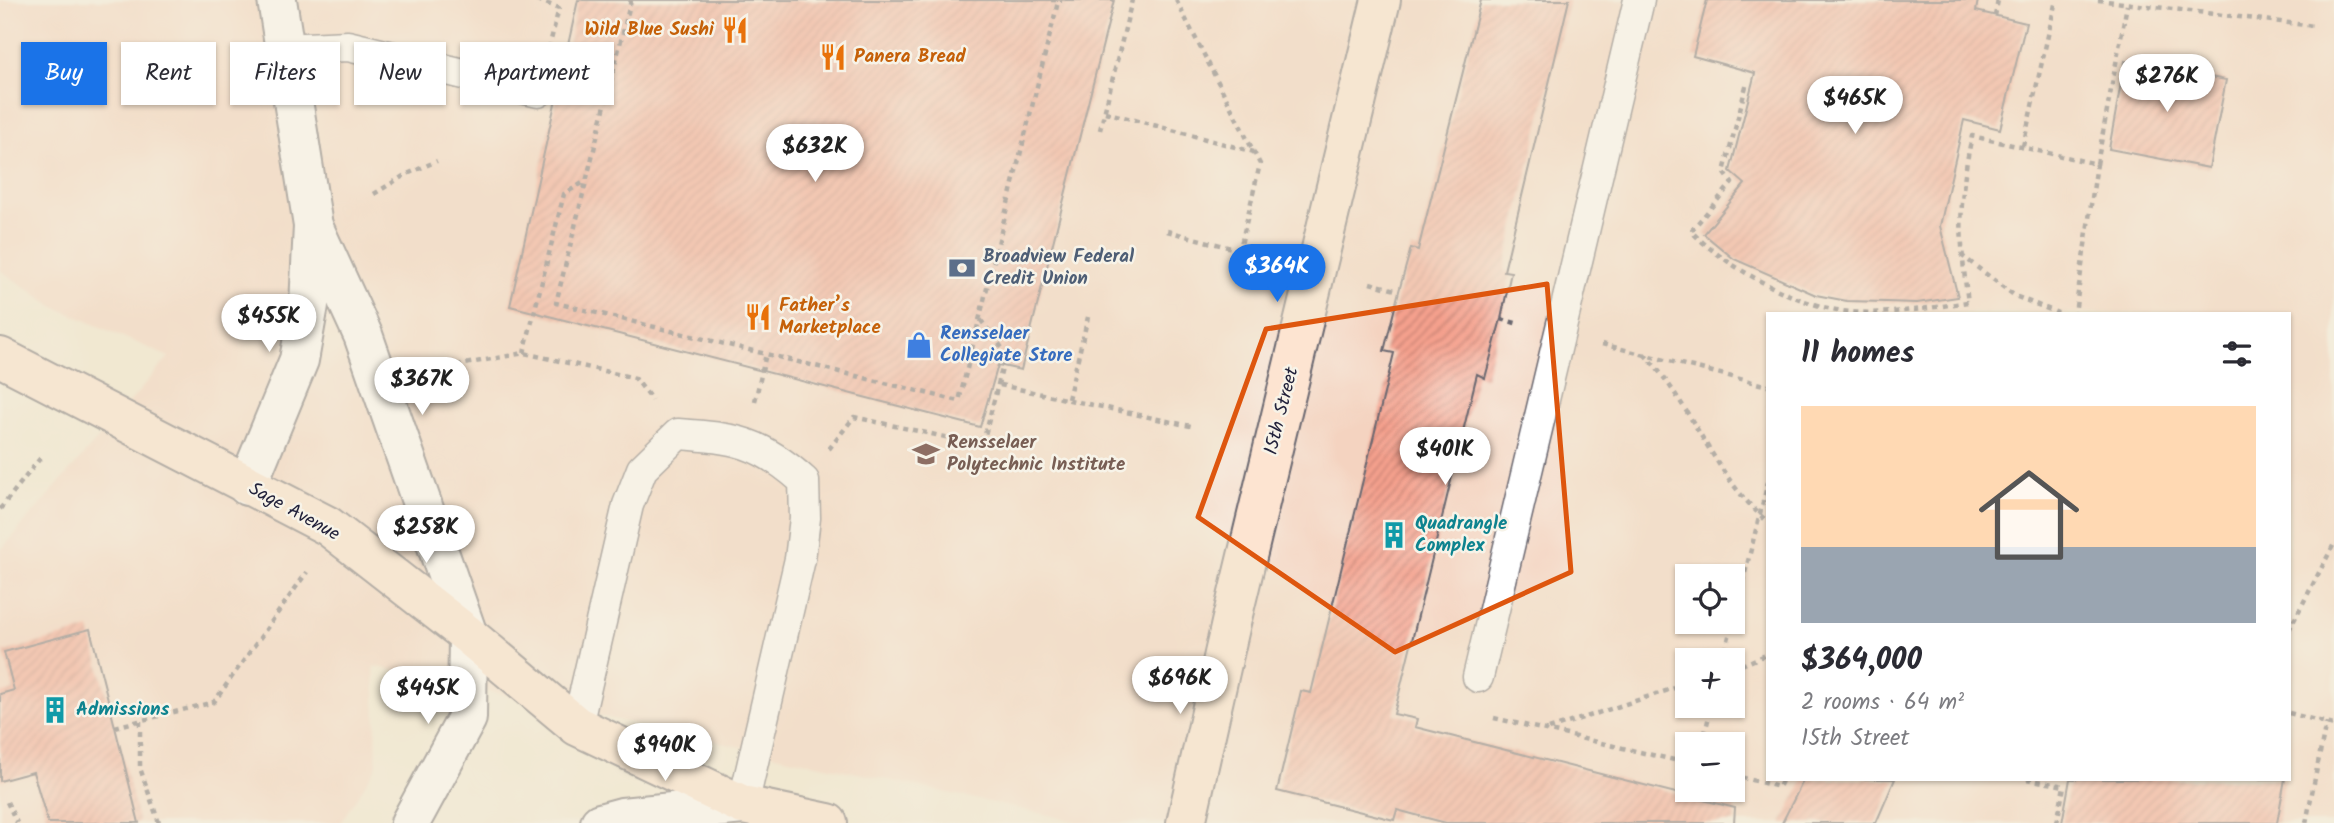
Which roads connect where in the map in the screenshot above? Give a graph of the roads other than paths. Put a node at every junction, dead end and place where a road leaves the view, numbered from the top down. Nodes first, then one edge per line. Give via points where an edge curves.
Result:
1 (277, 0) edge
2 (1381, 0) edge
3 (1639, 0) edge
4 (282, 42) edge
5 (340, 46) edge
6 (460, 73) edge
7 (292, 105) edge
8 (313, 226) junction
9 (0, 358) edge
10 (247, 486) junction
11 (468, 635) junction
12 (1478, 677) road end
13 (577, 726) junction
14 (743, 805) junction
15 (410, 823) edge
16 (600, 823) edge
17 (828, 823) edge
18 (1186, 823) edge

1 - 4 street
2 - 18 street, 15th Street
3 - 12 lane
5 - 6 lane
7 - 8 street
8 - 10 street via 309,305 299,360
8 - 11 street via 363,335
9 - 10 street, Sage Avenue
10 - 11 street, Sage Avenue via 328,526
11 - 13 street, Sage Avenue
11 - 15 street via 467,718
13 - 14 street, Sage Avenue
13 - 14 lane via 628,505 642,469 678,434 741,441 775,456 804,481 805,519 800,559
14 - 16 street
14 - 17 street, Sage Avenue

